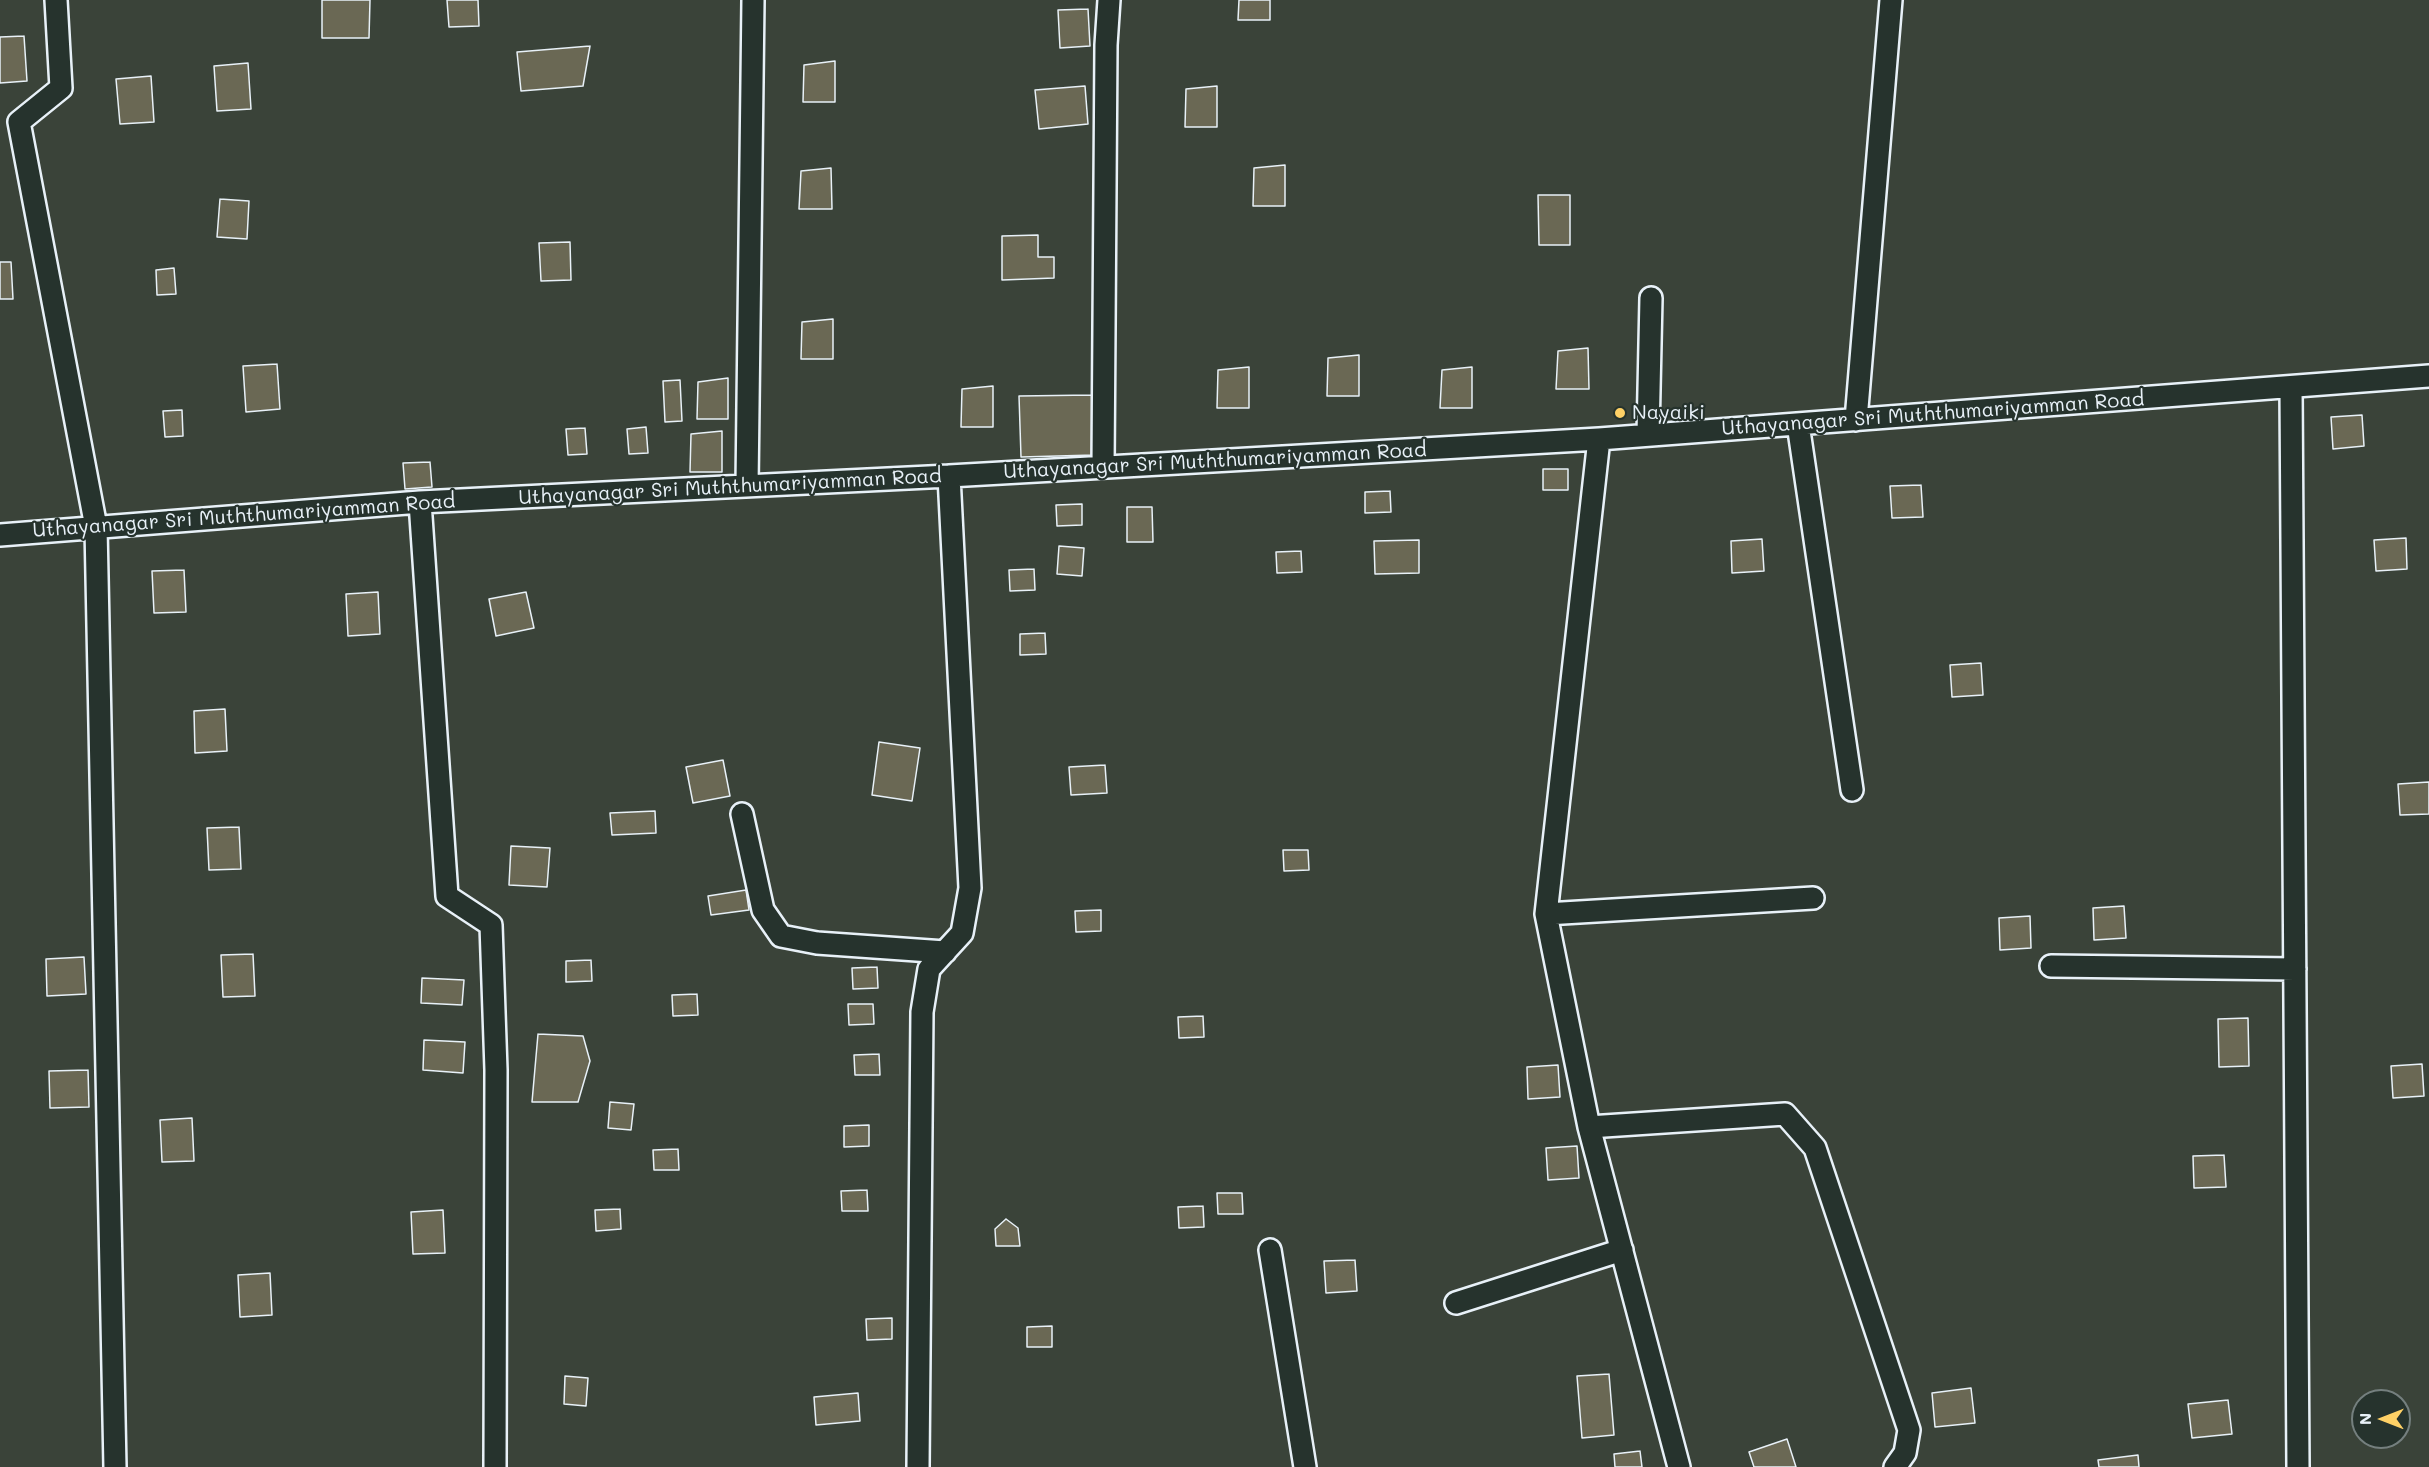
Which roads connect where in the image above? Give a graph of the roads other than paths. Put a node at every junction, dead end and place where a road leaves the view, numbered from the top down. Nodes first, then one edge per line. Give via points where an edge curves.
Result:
1 (56, 0) edge
2 (753, 0) edge
3 (1108, 0) edge
4 (1891, 0) edge
5 (1651, 298) dead end
6 (2429, 376) edge
7 (2292, 388) junction
8 (1856, 420) junction
9 (1797, 424) junction
10 (1648, 435) junction
11 (1599, 439) junction
12 (1103, 467) junction
13 (949, 476) junction
14 (747, 486) junction
15 (420, 502) junction
16 (96, 527) junction
17 (0, 535) edge
18 (1852, 790) dead end
19 (742, 814) dead end
20 (1813, 898) dead end
21 (1546, 914) junction
22 (945, 952) junction
23 (2051, 966) dead end
24 (2295, 969) junction
25 (1589, 1127) junction
26 (1270, 1250) dead end
27 (1622, 1250) junction
28 (1456, 1304) dead end
29 (115, 1467) edge
30 (495, 1467) edge
31 (918, 1467) edge
32 (1305, 1467) edge
33 (1679, 1467) edge
34 (1895, 1467) edge
35 (2298, 1467) edge

1 - 16 street via 62,87 19,122
2 - 14 street
3 - 12 street
4 - 8 street
5 - 10 street
6 - 7 street, Uthayanagar Sri Muththumariyamman Road
7 - 8 street, Uthayanagar Sri Muththumariyamman Road
7 - 24 street
8 - 9 street, Uthayanagar Sri Muththumariyamman Road
9 - 10 street, Uthayanagar Sri Muththumariyamman Road
9 - 18 street
10 - 11 street, Uthayanagar Sri Muththumariyamman Road
11 - 12 street, Uthayanagar Sri Muththumariyamman Road
11 - 21 street
12 - 13 street, Uthayanagar Sri Muththumariyamman Road
13 - 14 street, Uthayanagar Sri Muththumariyamman Road
13 - 22 street via 970,888 962,933
14 - 15 street, Uthayanagar Sri Muththumariyamman Road
15 - 16 street, Uthayanagar Sri Muththumariyamman Road
15 - 30 street via 447,896 490,925 496,1070
16 - 17 street, Uthayanagar Sri Muththumariyamman Road
16 - 29 street
19 - 22 street via 763,910 781,936 817,943
20 - 21 street
21 - 25 street
22 - 31 street via 929,969 922,1012
23 - 24 street
24 - 35 street
25 - 27 street
25 - 34 street via 1785,1114 1815,1148 1909,1430 1905,1454
26 - 32 street
27 - 28 street
27 - 33 street

